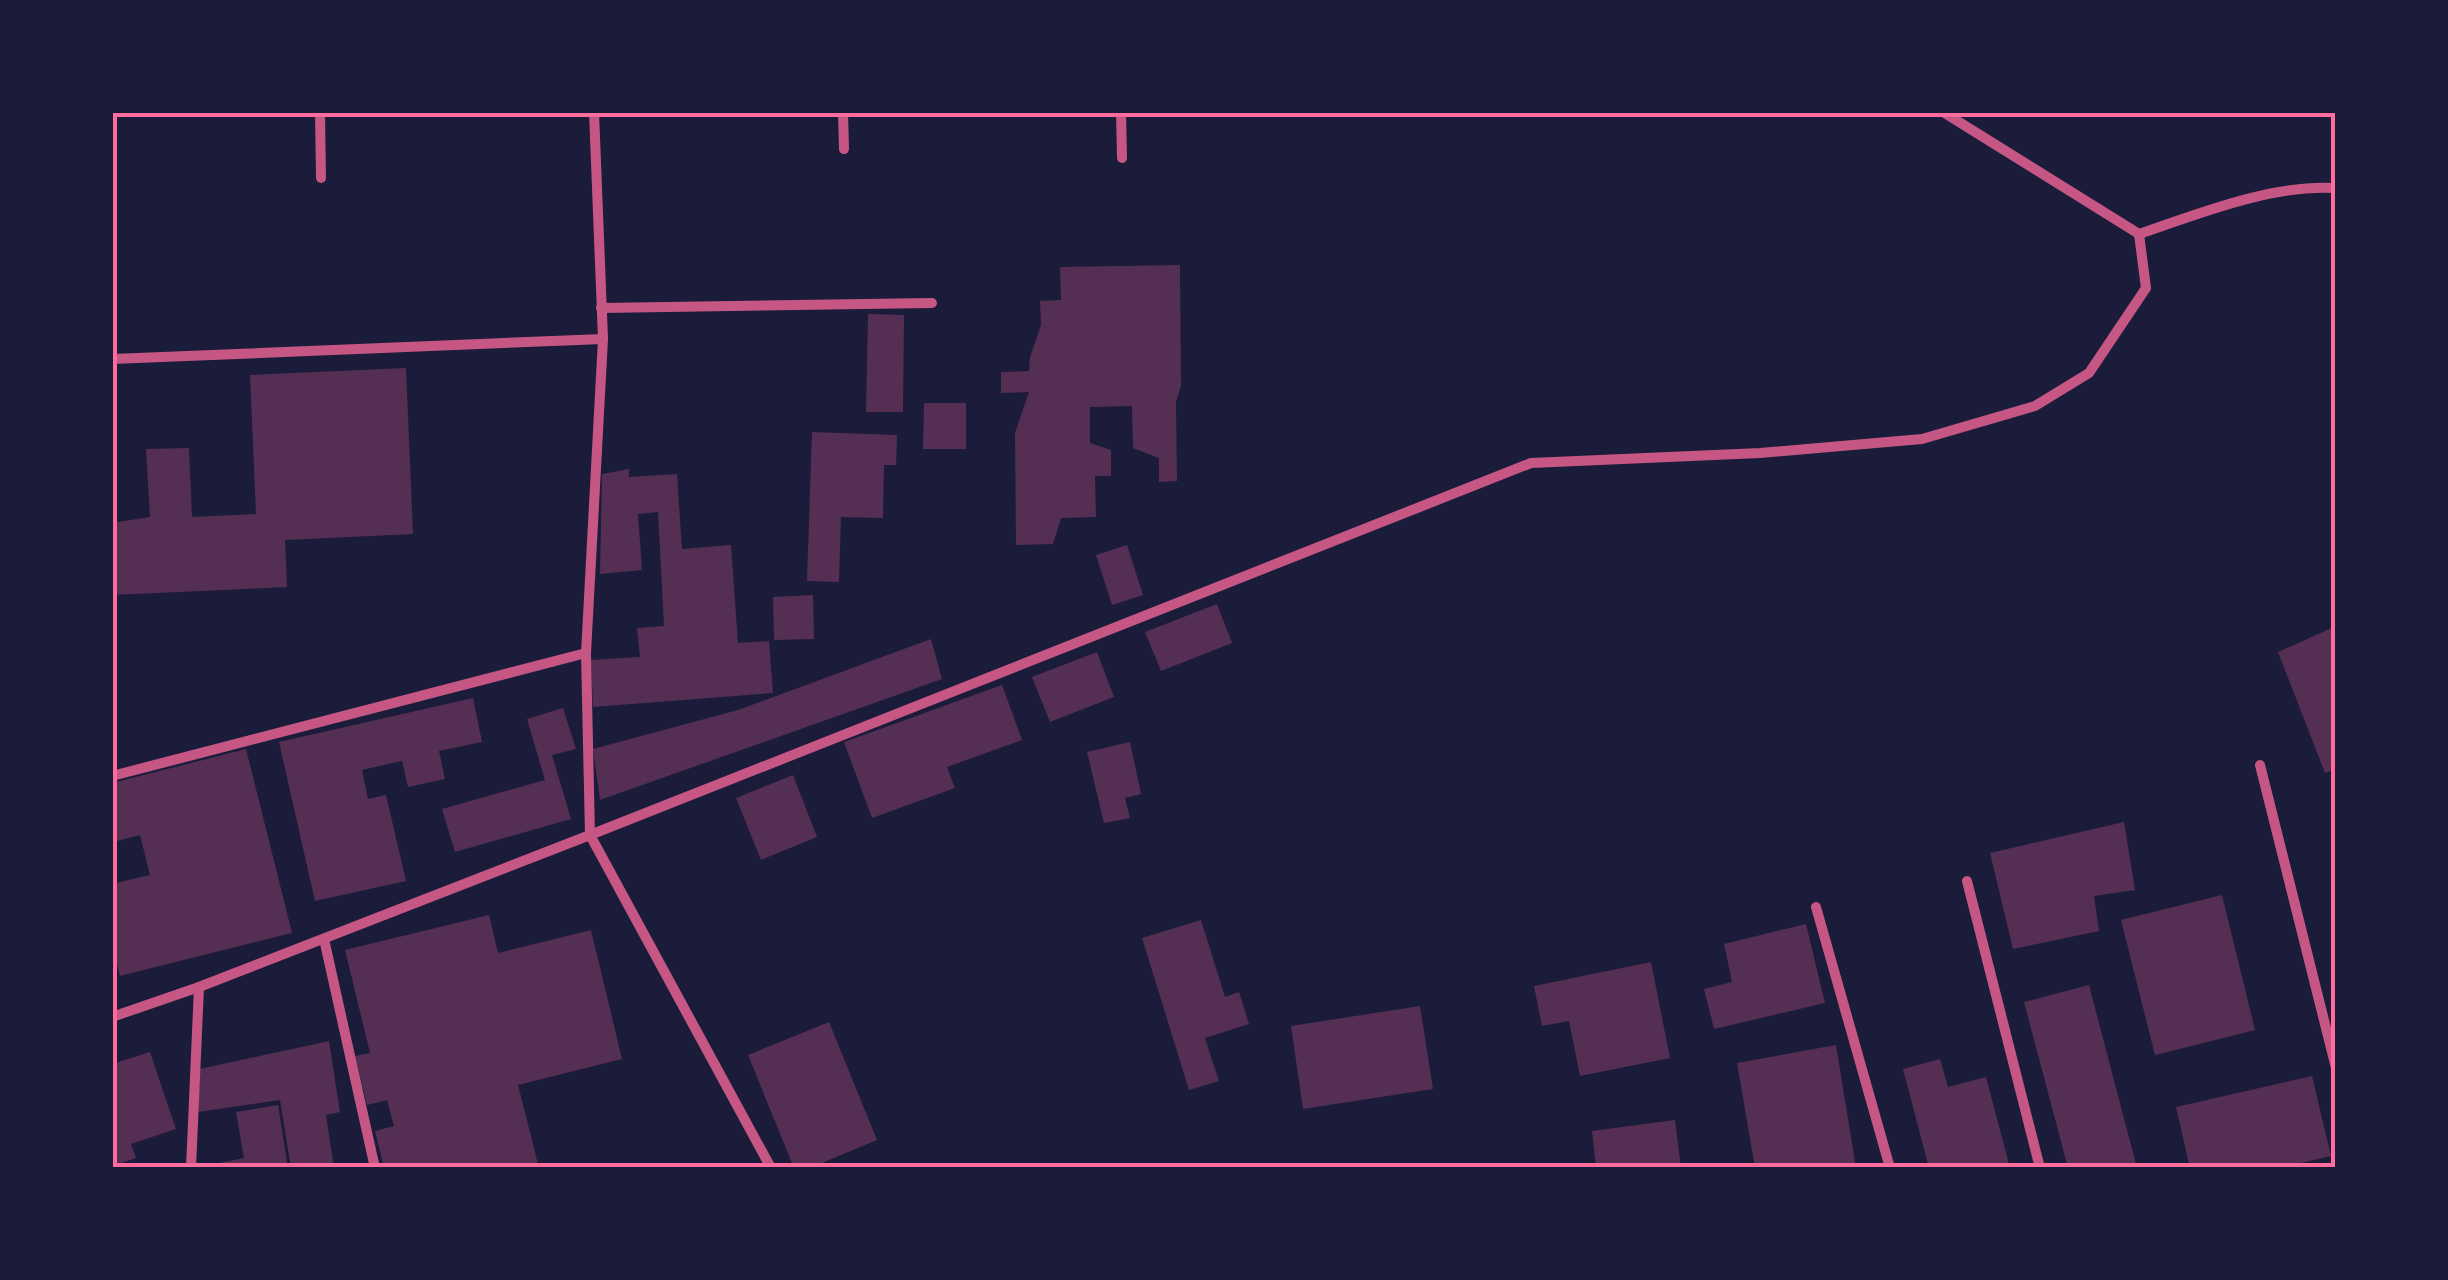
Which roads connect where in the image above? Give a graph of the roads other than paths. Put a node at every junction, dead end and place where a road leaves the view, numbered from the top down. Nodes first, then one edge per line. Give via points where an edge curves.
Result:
1 (320, 112) edge
2 (594, 112) edge
3 (843, 112) edge
4 (1122, 112) edge
5 (1943, 112) edge
6 (844, 149) dead end
7 (1122, 158) dead end
8 (321, 178) dead end
9 (2336, 188) edge
10 (2138, 234) junction
11 (932, 303) dead end
12 (602, 308) junction
13 (602, 339) junction
14 (112, 359) edge
15 (586, 653) junction
16 (2260, 765) dead end
17 (112, 776) edge
18 (590, 835) junction
19 (1967, 880) dead end
20 (1816, 907) dead end
21 (324, 939) junction
22 (199, 987) junction
23 (112, 1017) edge
24 (2336, 1068) edge
25 (191, 1168) edge
26 (375, 1168) edge
27 (771, 1168) edge
28 (1890, 1168) edge
29 (2040, 1168) edge

1 - 8 street
2 - 12 street
3 - 6 street
4 - 7 street
5 - 10 street
9 - 10 street via 2313,186 2219,207
10 - 18 street via 2146,288 2089,373 2035,406 1922,439 1530,463
11 - 12 street
12 - 13 street
13 - 14 street
13 - 15 street
15 - 17 street
15 - 18 street
16 - 24 street
18 - 21 street
18 - 27 street
19 - 29 street
20 - 28 street
21 - 22 street
21 - 26 street
22 - 23 street
22 - 25 street

